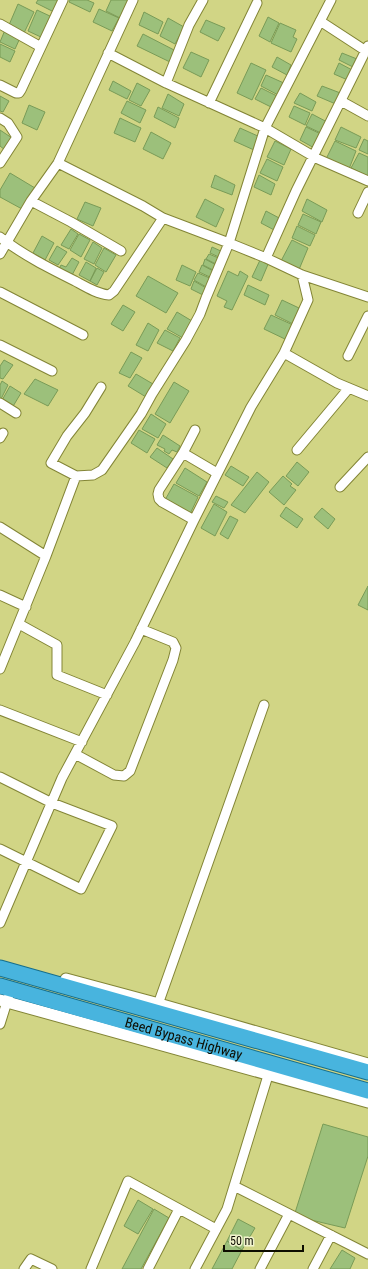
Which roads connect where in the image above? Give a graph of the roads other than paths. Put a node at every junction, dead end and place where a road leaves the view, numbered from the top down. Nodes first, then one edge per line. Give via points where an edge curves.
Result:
1 (63, 0) edge
2 (133, 0) edge
3 (203, 0) edge
4 (331, 0) edge
5 (257, 3) dead end
6 (320, 21) junction
7 (0, 24) edge
8 (41, 46) junction
9 (367, 48) edge
10 (108, 53) junction
11 (166, 83) junction
12 (0, 85) edge
13 (341, 101) junction
14 (209, 103) junction
15 (368, 116) edge
16 (0, 118) edge
17 (265, 128) junction
18 (314, 156) junction
19 (0, 163) edge
20 (58, 163) junction
21 (368, 181) edge
22 (368, 192) edge
23 (31, 201) junction
24 (358, 213) dead end
25 (163, 218) junction
26 (0, 237) edge
27 (8, 243) junction
28 (229, 243) junction
29 (121, 251) dead end
30 (0, 254) edge
31 (266, 258) junction
32 (302, 275) junction
33 (0, 292) edge
34 (368, 297) edge
35 (368, 316) edge
36 (83, 335) dead end
37 (0, 345) edge
38 (284, 353) junction
39 (348, 356) dead end
40 (52, 370) dead end
41 (101, 387) dead end
42 (349, 388) junction
43 (368, 396) edge
44 (0, 403) edge
45 (16, 413) dead end
46 (195, 430) dead end
47 (297, 450) dead end
48 (183, 453) junction
49 (368, 457) edge
50 (217, 473) junction
51 (76, 476) junction
52 (340, 487) dead end
53 (194, 520) junction
54 (0, 527) edge
55 (46, 556) junction
56 (0, 596) edge
57 (26, 607) junction
58 (19, 624) junction
59 (141, 629) junction
60 (1, 664) edge
61 (107, 695) junction
62 (264, 705) dead end
63 (0, 710) edge
64 (82, 742) junction
65 (75, 754) junction
66 (0, 777) edge
67 (52, 803) junction
68 (0, 849) edge
69 (26, 862) junction
70 (0, 923) edge
71 (0, 961) edge
72 (0, 968) edge
73 (4, 994) edge
74 (157, 1008) junction
75 (0, 1024) edge
76 (368, 1064) edge
77 (270, 1069) junction
78 (368, 1072) edge
79 (368, 1091) edge
80 (368, 1102) edge
81 (234, 1186) junction
82 (179, 1209) junction
83 (289, 1214) junction
84 (216, 1229) junction
85 (331, 1235) junction
86 (368, 1254) edge
87 (24, 1269) edge
88 (52, 1269) edge
89 (91, 1269) edge
90 (148, 1269) edge
91 (195, 1269) edge
92 (260, 1269) edge
93 (314, 1269) edge

1 - 8 street
2 - 10 street
3 - 11 street via 189,25
4 - 6 street
5 - 14 street
6 - 9 street
6 - 17 street
7 - 8 street
8 - 12 street via 19,93
9 - 13 street
10 - 11 street
10 - 20 street
11 - 14 street
13 - 15 street
13 - 18 street
14 - 17 street
16 - 19 street via 8,123 17,137
17 - 18 street
17 - 28 street
18 - 21 street
18 - 31 street
20 - 23 street
20 - 25 street
22 - 24 street
23 - 27 street
23 - 29 street
25 - 27 street via 109,295 94,291 47,267
25 - 28 street
26 - 27 street
27 - 30 street
28 - 31 street
28 - 51 street via 200,314 141,414 102,470 93,475
31 - 32 street
32 - 34 street
32 - 38 street via 308,300
33 - 36 street
35 - 39 street
37 - 40 street
38 - 42 street
38 - 50 street via 251,407
41 - 51 street via 51,463
42 - 43 street
42 - 47 street
44 - 45 street
46 - 48 street
48 - 50 street
48 - 53 street via 158,494 162,502
49 - 52 street
50 - 53 street
51 - 55 street
53 - 59 street
54 - 55 street
55 - 57 street
56 - 57 street
57 - 58 street
58 - 60 street
58 - 61 street via 57,645 57,675
59 - 61 street
59 - 65 street via 173,642 176,648 130,771 124,776 114,774
61 - 64 street
62 - 74 street
63 - 64 street
64 - 65 street
65 - 67 street
66 - 67 street
67 - 69 street
67 - 69 street via 112,826 82,889
68 - 69 street
69 - 70 street
71 - 74 street
72 - 74 highway, Beed Bypass Highway
73 - 75 street
73 - 77 highway, Beed Bypass Highway
74 - 76 street
74 - 78 highway, Beed Bypass Highway
77 - 79 highway, Beed Bypass Highway
77 - 80 street
77 - 81 street
81 - 83 street
81 - 84 street via 227,1209
82 - 84 street
82 - 89 street via 128,1182
82 - 90 street
83 - 85 street
83 - 92 street
84 - 91 street
85 - 86 street
85 - 93 street
87 - 88 street via 31,1259

